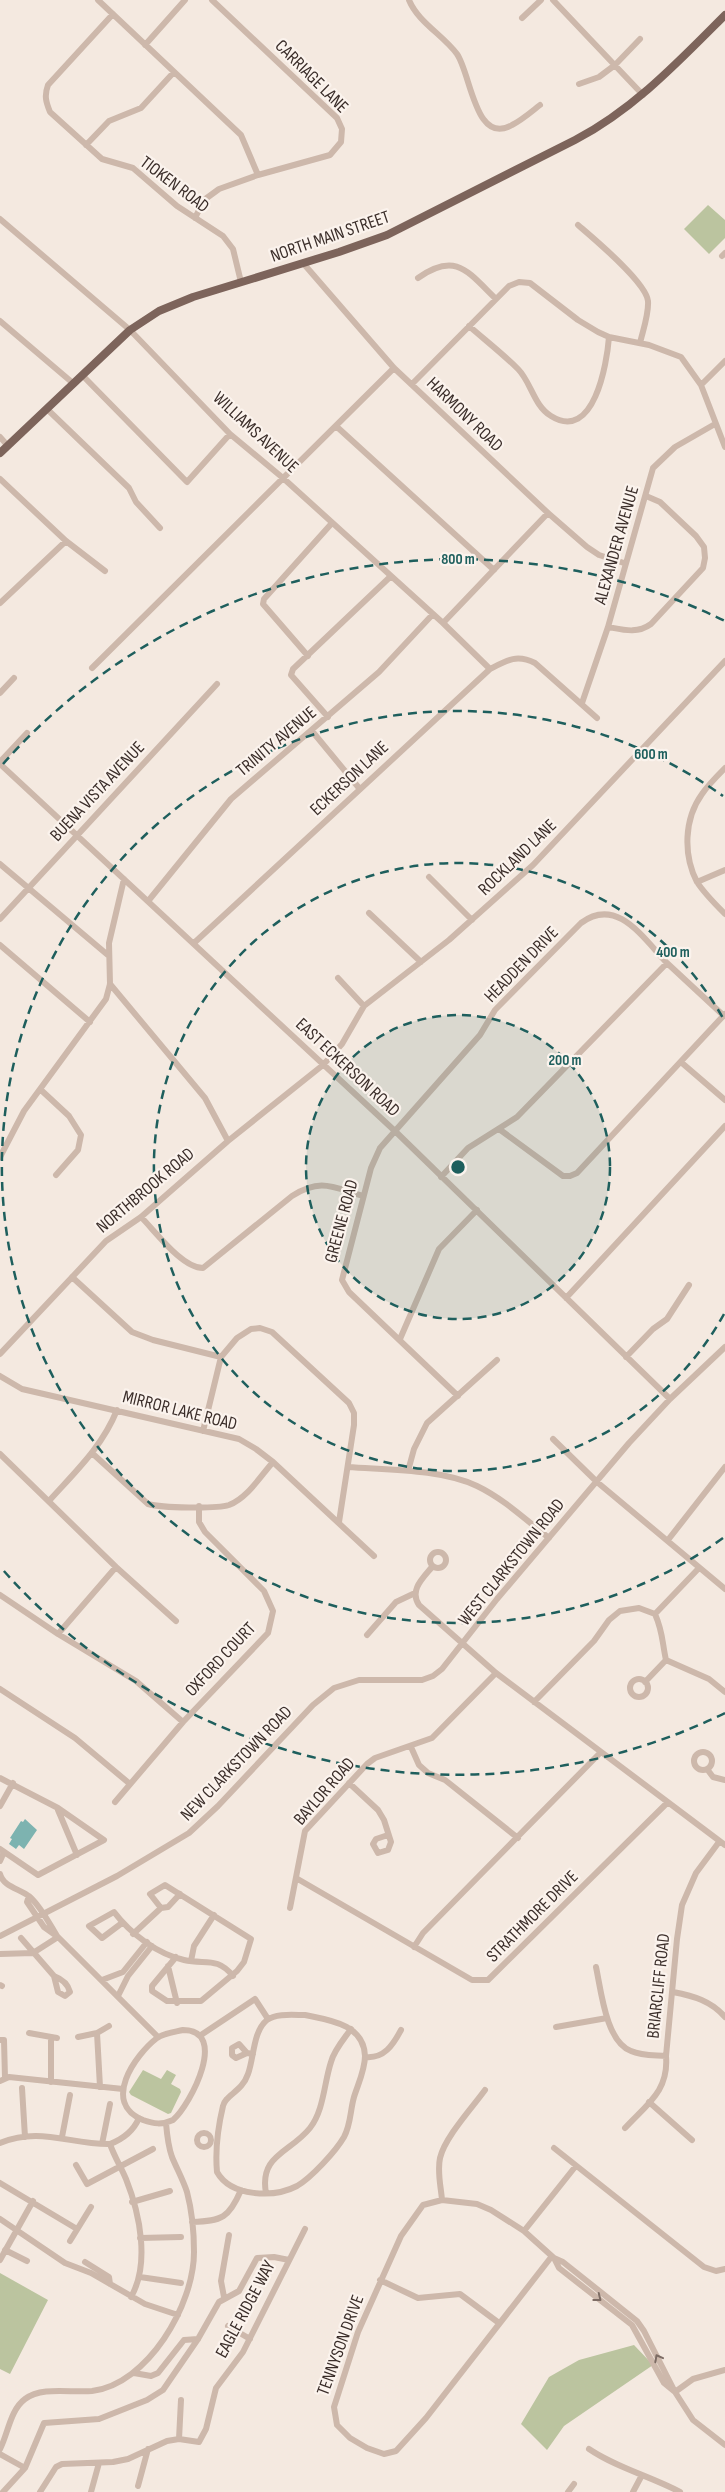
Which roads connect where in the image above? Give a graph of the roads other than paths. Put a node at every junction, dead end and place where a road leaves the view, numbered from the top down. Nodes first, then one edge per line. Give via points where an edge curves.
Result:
1 (98, 0) edge
2 (185, 0) edge
3 (212, 0) edge
4 (409, 0) edge
5 (541, 0) edge
6 (553, 0) edge
7 (113, 14) junction
8 (725, 16) edge
9 (522, 18) dead end
10 (640, 38) dead end
11 (145, 45) junction
12 (615, 65) junction
13 (174, 72) junction
14 (579, 84) dead end
15 (643, 95) junction
16 (540, 105) dead end
17 (86, 145) junction
18 (258, 175) junction
19 (195, 218) junction
20 (0, 219) edge
21 (578, 225) dead end
22 (303, 263) junction
23 (418, 278) dead end
24 (241, 282) junction
25 (496, 299) junction
26 (0, 321) edge
27 (469, 326) junction
28 (130, 330) junction
29 (609, 337) junction
30 (640, 343) junction
31 (725, 361) edge
32 (394, 368) junction
33 (83, 376) junction
34 (74, 384) junction
35 (412, 384) junction
36 (702, 385) junction
37 (47, 409) junction
38 (715, 424) junction
39 (336, 426) junction
40 (230, 434) junction
41 (0, 437) edge
42 (8, 446) junction
43 (725, 447) edge
44 (0, 453) edge
45 (283, 478) junction
46 (0, 479) edge
47 (646, 496) junction
48 (548, 514) junction
49 (332, 523) junction
50 (160, 528) dead end
51 (66, 541) junction
52 (624, 563) junction
53 (494, 570) junction
54 (105, 571) dead end
55 (390, 578) junction
56 (0, 604) edge
57 (433, 614) junction
58 (443, 623) junction
59 (608, 627) junction
60 (308, 656) junction
61 (725, 661) edge
62 (92, 668) dead end
63 (490, 669) junction
64 (14, 678) dead end
65 (217, 684) dead end
66 (0, 692) edge
67 (582, 703) junction
68 (328, 717) junction
69 (597, 718) dead end
70 (312, 731) junction
71 (27, 733) dead end
72 (0, 763) edge
73 (725, 768) edge
74 (359, 788) junction
75 (76, 835) junction
76 (0, 864) edge
77 (725, 870) edge
78 (429, 877) dead end
79 (124, 879) junction
80 (698, 882) junction
81 (28, 889) junction
82 (148, 900) junction
83 (369, 913) dead end
84 (725, 914) edge
85 (0, 919) edge
86 (472, 920) junction
87 (194, 943) junction
88 (0, 945) edge
89 (109, 956) junction
90 (421, 962) junction
91 (667, 963) junction
92 (338, 978) dead end
93 (110, 984) junction
94 (364, 1006) junction
95 (724, 1015) edge
96 (90, 1022) junction
97 (682, 1063) junction
98 (323, 1065) junction
99 (41, 1090) junction
100 (725, 1100) edge
101 (725, 1126) edge
102 (498, 1129) junction
103 (396, 1132) junction
104 (228, 1140) junction
105 (0, 1157) edge
106 (56, 1175) dead end
107 (441, 1177) junction
108 (362, 1196) junction
109 (477, 1210) junction
110 (141, 1216) junction
111 (72, 1277) junction
112 (689, 1285) dead end
113 (566, 1298) junction
114 (400, 1339) junction
115 (725, 1347) edge
116 (0, 1354) edge
117 (221, 1357) junction
118 (626, 1357) junction
119 (497, 1360) dead end
120 (0, 1376) edge
121 (458, 1396) junction
122 (670, 1399) junction
123 (117, 1410) junction
124 (203, 1431) junction
125 (553, 1439) dead end
126 (92, 1453) junction
127 (0, 1454) edge
128 (273, 1462) junction
129 (348, 1467) junction
130 (725, 1467) edge
131 (408, 1471) junction
132 (597, 1482) junction
133 (49, 1501) junction
134 (199, 1506) junction
135 (338, 1522) junction
136 (549, 1538) junction
137 (668, 1540) junction
138 (374, 1556) dead end
139 (116, 1567) junction
140 (432, 1567) dead end
141 (699, 1568) junction
142 (725, 1589) edge
143 (415, 1593) junction
144 (0, 1594) edge
145 (655, 1614) junction
146 (176, 1622) dead end
147 (58, 1634) junction
148 (367, 1635) dead end
149 (464, 1643) junction
150 (666, 1660) junction
151 (496, 1673) junction
152 (645, 1682) dead end
153 (0, 1689) edge
154 (725, 1692) edge
155 (534, 1702) junction
156 (183, 1722) junction
157 (412, 1747) junction
158 (600, 1753) junction
159 (707, 1769) dead end
160 (0, 1778) edge
161 (725, 1780) edge
162 (13, 1783) junction
163 (349, 1783) junction
164 (130, 1784) junction
165 (115, 1802) dead end
166 (666, 1802) junction
167 (0, 1806) edge
168 (58, 1808) junction
169 (388, 1835) dead end
170 (518, 1838) junction
171 (722, 1844) edge
172 (2, 1850) edge
173 (77, 1855) junction
174 (0, 1861) edge
175 (296, 1878) junction
176 (1, 1879) edge
177 (180, 1894) junction
178 (161, 1908) junction
179 (290, 1908) dead end
180 (214, 1915) junction
181 (40, 1916) junction
182 (122, 1923) junction
183 (133, 1934) junction
184 (0, 1936) edge
185 (58, 1937) junction
186 (21, 1938) dead end
187 (149, 1944) junction
188 (414, 1947) junction
189 (32, 1953) junction
190 (0, 1954) edge
191 (176, 1957) junction
192 (191, 1961) junction
193 (168, 1966) junction
194 (596, 1967) dead end
195 (54, 1976) dead end
196 (233, 1976) junction
197 (102, 1980) junction
198 (673, 1992) junction
199 (118, 1996) junction
200 (177, 2003) junction
201 (607, 2018) junction
202 (725, 2018) edge
203 (268, 2019) junction
204 (109, 2026) dead end
205 (556, 2027) dead end
206 (350, 2029) junction
207 (401, 2030) dead end
208 (97, 2033) junction
209 (29, 2034) dead end
210 (201, 2035) junction
211 (78, 2037) dead end
212 (158, 2037) junction
213 (0, 2040) edge
214 (666, 2056) junction
215 (365, 2057) junction
216 (0, 2061) edge
217 (3, 2077) edge
218 (51, 2082) junction
219 (100, 2087) junction
220 (22, 2088) dead end
221 (123, 2089) junction
222 (485, 2090) dead end
223 (70, 2095) dead end
224 (649, 2102) junction
225 (110, 2104) dead end
226 (139, 2118) junction
227 (166, 2123) junction
228 (625, 2128) dead end
229 (25, 2137) junction
230 (62, 2137) junction
231 (692, 2140) dead end
232 (0, 2143) edge
233 (102, 2144) junction
234 (110, 2144) junction
235 (554, 2148) dead end
236 (153, 2149) dead end
237 (76, 2165) dead end
238 (121, 2166) junction
239 (575, 2167) junction
240 (0, 2183) edge
241 (241, 2190) junction
242 (170, 2191) dead end
243 (266, 2193) junction
244 (442, 2200) junction
245 (33, 2201) junction
246 (132, 2202) junction
247 (91, 2208) dead end
248 (0, 2219) edge
249 (192, 2222) junction
250 (305, 2228) dead end
251 (77, 2229) junction
252 (16, 2230) junction
253 (524, 2232) junction
254 (229, 2236) dead end
255 (181, 2237) dead end
256 (140, 2238) junction
257 (70, 2241) dead end
258 (5, 2250) junction
259 (553, 2257) junction
260 (0, 2260) edge
261 (288, 2260) junction
262 (27, 2261) dead end
263 (85, 2262) dead end
264 (725, 2269) edge
265 (140, 2278) junction
266 (380, 2280) junction
267 (181, 2283) dead end
268 (110, 2284) junction
269 (131, 2297) junction
270 (224, 2297) junction
271 (178, 2315) junction
272 (499, 2322) junction
273 (228, 2326) dead end
274 (198, 2339) junction
275 (250, 2339) junction
276 (725, 2370) edge
277 (134, 2373) junction
278 (675, 2392) junction
279 (181, 2400) dead end
280 (179, 2439) junction
281 (725, 2445) edge
282 (0, 2449) edge
283 (148, 2449) junction
284 (589, 2449) dead end
285 (0, 2454) edge
286 (98, 2462) junction
287 (25, 2468) junction
288 (642, 2475) junction
289 (574, 2484) dead end
290 (138, 2486) dead end
291 (3, 2492) edge
292 (40, 2492) edge
293 (91, 2492) edge
294 (568, 2492) edge
295 (633, 2492) edge
296 (680, 2492) edge

1 - 7 street
2 - 11 street
3 - 18 street, CARRIAGE LANE via 337,118 342,129 341,142 330,155
4 - 16 street via 413,10 458,56 478,112 489,126 500,129 511,126
5 - 9 street
6 - 12 street
7 - 11 street
7 - 17 street, TIOKEN ROAD via 48,85 45,93 50,112
8 - 15 main road, NORTH MAIN STREET
10 - 12 street
11 - 13 street
12 - 14 street
12 - 15 street
13 - 17 street via 141,108 109,121
13 - 18 street via 241,135
15 - 22 main road, NORTH MAIN STREET via 601,126 406,225 367,243
17 - 19 street, TIOKEN ROAD via 102,159 132,168
18 - 19 street, CARRIAGE LANE via 219,188 204,200
19 - 24 street, TIOKEN ROAD via 223,236 233,249
20 - 28 street, WILLIAMS AVENUE
21 - 30 street via 606,249 648,300
22 - 24 main road, NORTH MAIN STREET
22 - 32 street, HARMONY ROAD
23 - 25 street via 433,267 448,263 463,269
24 - 28 main road, NORTH MAIN STREET via 175,304
25 - 27 street
25 - 29 street via 509,286 519,282 530,283 578,320
26 - 34 street
27 - 29 street via 520,371 550,416 572,422 585,414 593,401 602,380
27 - 35 street
28 - 33 main road, NORTH MAIN STREET
28 - 40 street, WILLIAMS AVENUE
29 - 30 street
30 - 36 street via 681,357
31 - 36 street
32 - 35 street, HARMONY ROAD
32 - 39 street
33 - 34 main road, NORTH MAIN STREET
33 - 40 street via 187,482
34 - 37 main road, NORTH MAIN STREET
35 - 48 street, HARMONY ROAD
36 - 38 street
37 - 42 main road, NORTH MAIN STREET
37 - 50 street via 129,488 136,502
38 - 43 street
38 - 47 street, ALEXANDER AVENUE via 664,456 653,468
39 - 45 street
39 - 53 street
40 - 45 street, WILLIAMS AVENUE
41 - 42 street
42 - 44 main road, NORTH MAIN STREET
45 - 49 street, WILLIAMS AVENUE
45 - 62 street
46 - 51 street
47 - 52 street, ALEXANDER AVENUE
47 - 59 street via 660,502 696,536 704,547 702,568 651,624 635,631
48 - 52 street, HARMONY ROAD via 587,548
48 - 53 street
49 - 55 street, WILLIAMS AVENUE
49 - 60 street via 263,604
51 - 54 street
51 - 56 street
52 - 59 street, ALEXANDER AVENUE
53 - 58 street
55 - 57 street, WILLIAMS AVENUE
55 - 60 street
57 - 58 street, WILLIAMS AVENUE
57 - 68 street, TRINITY AVENUE via 379,672
58 - 63 street, WILLIAMS AVENUE
59 - 67 street, ALEXANDER AVENUE
60 - 68 street via 293,669 291,675
61 - 86 street, ROCKLAND LANE via 533,865
63 - 67 street, ECKERSON LANE via 512,657 525,658
63 - 74 street, ECKERSON LANE
64 - 66 street
65 - 75 street, BUENA VISTA AVENUE
67 - 69 street
68 - 70 street, TRINITY AVENUE
70 - 74 street
70 - 82 street, TRINITY AVENUE via 231,799
71 - 72 street
72 - 75 street, EAST ECKERSON ROAD
73 - 80 street via 702,793 693,810 687,836
74 - 87 street, ECKERSON LANE
75 - 79 street, EAST ECKERSON ROAD
75 - 81 street, BUENA VISTA AVENUE
76 - 81 street
77 - 80 street
78 - 86 street
79 - 82 street, EAST ECKERSON ROAD
79 - 89 street
80 - 84 street
81 - 85 street, BUENA VISTA AVENUE
81 - 89 street
82 - 87 street, EAST ECKERSON ROAD
83 - 90 street
86 - 90 street, ROCKLAND LANE
87 - 98 street, EAST ECKERSON ROAD
88 - 96 street
89 - 93 street
90 - 94 street, ROCKLAND LANE
91 - 95 street, HEADDEN DRIVE
91 - 102 street via 517,1117
91 - 103 street, HEADDEN DRIVE via 618,915 592,915 495,1010 480,1035
92 - 94 street
93 - 96 street via 106,999
93 - 104 street via 205,1098
94 - 98 street, ROCKLAND LANE via 342,1044
95 - 97 street
96 - 99 street
97 - 100 street
97 - 102 street via 577,1173 570,1176 563,1176
98 - 103 street, EAST ECKERSON ROAD
98 - 104 street, NORTHBROOK ROAD
99 - 105 street via 22,1114
99 - 106 street via 69,1116 81,1135 78,1150
101 - 113 street
102 - 107 street via 468,1148
103 - 107 street, EAST ECKERSON ROAD
103 - 108 street, GREENE ROAD via 376,1156
104 - 110 street, NORTHBROOK ROAD
107 - 109 street, EAST ECKERSON ROAD
108 - 110 street via 322,1184 307,1186 203,1268 194,1268 184,1261
108 - 114 street, GREENE ROAD via 342,1280 348,1292
109 - 113 street, EAST ECKERSON ROAD
109 - 114 street via 439,1249
110 - 111 street, NORTHBROOK ROAD via 106,1241
111 - 116 street, NORTHBROOK ROAD
111 - 117 street via 132,1332
112 - 118 street via 667,1320
113 - 118 street, EAST ECKERSON ROAD
114 - 121 street, GREENE ROAD
115 - 122 street, WEST CLARKSTOWN ROAD
117 - 124 street
117 - 129 street via 237,1338 251,1329 272,1332 350,1402 354,1425
118 - 122 street, EAST ECKERSON ROAD
119 - 121 street
120 - 123 street, MIRROR LAKE ROAD via 22,1389
121 - 131 street via 427,1423 414,1449
122 - 132 street, WEST CLARKSTOWN ROAD
123 - 124 street, MIRROR LAKE ROAD
123 - 126 street via 108,1432
124 - 128 street, MIRROR LAKE ROAD via 239,1439
125 - 132 street
126 - 133 street
126 - 134 street via 148,1504 160,1508
127 - 133 street
128 - 134 street via 246,1494 228,1505
128 - 135 street, MIRROR LAKE ROAD
129 - 131 street
129 - 135 street
130 - 137 street
131 - 136 street via 476,1486 506,1504
132 - 136 street, WEST CLARKSTOWN ROAD
132 - 137 street
133 - 139 street
134 - 156 street, OXFORD COURT via 199,1522 205,1532 264,1591 273,1611 268,1633
135 - 138 street, MIRROR LAKE ROAD
136 - 149 street, WEST CLARKSTOWN ROAD
137 - 141 street
139 - 146 street
139 - 147 street
140 - 143 street
141 - 142 street
141 - 145 street
143 - 148 street via 396,1602
143 - 149 street via 418,1605
144 - 147 street
145 - 150 street via 663,1631
145 - 155 street via 639,1608 620,1611
147 - 156 street via 136,1681
149 - 151 street, WEST CLARKSTOWN ROAD
149 - 181 street, NEW CLARKSTOWN ROAD via 433,1676 409,1681 359,1680 334,1688 313,1705 189,1833 146,1860
150 - 152 street
150 - 154 street via 709,1679
151 - 155 street, WEST CLARKSTOWN ROAD
151 - 157 street, BAYLOR ROAD via 432,1738
153 - 164 street via 75,1738
155 - 158 street, WEST CLARKSTOWN ROAD
156 - 164 street, OXFORD COURT
157 - 163 street, BAYLOR ROAD via 375,1758
157 - 170 street via 419,1765 428,1773 445,1780
158 - 166 street, WEST CLARKSTOWN ROAD
158 - 170 street
159 - 161 street via 713,1777
160 - 162 street
162 - 167 street
162 - 168 street
163 - 169 street via 378,1810
163 - 175 street, BAYLOR ROAD via 305,1831
164 - 165 street, OXFORD COURT
166 - 171 street, WEST CLARKSTOWN ROAD
166 - 188 street, STRATHMORE DRIVE via 488,1980 472,1980
168 - 173 street
168 - 173 street via 104,1840
170 - 188 street via 423,1933
171 - 198 street, BRIARCLIFF ROAD via 696,1873 682,1906
172 - 173 street via 38,1875
172 - 174 street
175 - 179 street, BAYLOR ROAD
175 - 188 street, STRATHMORE DRIVE
176 - 181 street via 29,1896
177 - 178 street via 168,1907
177 - 178 street via 165,1886 150,1894
177 - 180 street
178 - 183 street
180 - 192 street via 194,1946
180 - 196 street via 252,1939 244,1962
181 - 184 street, NEW CLARKSTOWN ROAD
181 - 185 street
182 - 182 street via 114,1912 89,1926 102,1938
182 - 183 street
183 - 187 street
185 - 189 street
185 - 197 street
186 - 189 street
187 - 191 street
187 - 197 street via 123,1972
187 - 199 street
189 - 190 street
189 - 195 street
191 - 192 street
191 - 193 street
192 - 196 street via 216,1962
193 - 200 street
193 - 200 street via 152,1986 152,1991 167,2002
194 - 201 street
196 - 200 street via 201,2001
197 - 199 street
198 - 202 street via 708,2002
198 - 214 street, BRIARCLIFF ROAD
199 - 212 street
201 - 205 street
201 - 214 street via 615,2039 629,2051
203 - 206 street via 305,2015 341,2023
203 - 210 street via 255,1999
203 - 241 street via 261,2025 250,2054 248,2075 241,2089 223,2104 215,2140 217,2172
204 - 208 street
206 - 215 street via 362,2044
206 - 243 street via 331,2059 317,2117 270,2162 266,2170
207 - 215 street via 383,2054
208 - 211 street
208 - 219 street
209 - 218 street via 54,2038
210 - 212 street via 193,2030 183,2030
210 - 227 street via 205,2054 196,2086 179,2115
212 - 221 street via 130,2069
213 - 217 street via 4,2040
214 - 224 street, BRIARCLIFF ROAD via 667,2072 662,2086
215 - 243 street via 353,2099 351,2121 334,2151 297,2186
216 - 217 street
217 - 218 street
218 - 219 street
219 - 221 street
220 - 229 street
221 - 226 street via 128,2108
222 - 244 street via 440,2157
223 - 230 street
224 - 228 street, BRIARCLIFF ROAD
224 - 231 street
225 - 233 street
226 - 227 street via 154,2124
226 - 234 street via 130,2132
227 - 249 street
229 - 230 street
229 - 232 street
230 - 233 street
233 - 234 street
234 - 238 street
235 - 239 street
236 - 238 street
237 - 238 street via 87,2184
238 - 246 street
239 - 253 street
239 - 264 street via 704,2267 716,2271
240 - 245 street
241 - 243 street
241 - 249 street via 230,2212 222,2219
242 - 246 street
244 - 253 street via 477,2204
244 - 266 street, TENNYSON DRIVE via 424,2205 401,2236
245 - 251 street
245 - 252 street
246 - 256 street
247 - 251 street
248 - 252 street
249 - 271 street via 194,2269
250 - 261 street
251 - 257 street
252 - 258 street
252 - 268 street via 58,2259
253 - 259 street
254 - 270 street via 222,2281
255 - 256 street
256 - 265 street
258 - 260 street
258 - 262 street
259 - 272 street, TENNYSON DRIVE
259 - 278 street via 559,2268 632,2326 664,2383
261 - 270 street, EAGLE RIDGE WAY via 274,2256 257,2258 239,2291
261 - 275 street, EAGLE RIDGE WAY
263 - 268 street via 109,2277
265 - 267 street
265 - 269 street
266 - 272 street via 418,2298 460,2294
266 - 272 street, TENNYSON DRIVE via 358,2332 334,2407 337,2425 367,2448 384,2454 396,2451 426,2418
268 - 269 street
269 - 271 street
270 - 274 street, EAGLE RIDGE WAY
271 - 277 street via 145,2364
273 - 275 street
274 - 277 street via 184,2340 158,2373 143,2376
274 - 287 street, EAGLE RIDGE WAY via 163,2390 148,2400 99,2419 44,2423
275 - 280 street, EAGLE RIDGE WAY via 216,2388 203,2437 199,2442
276 - 278 street via 693,2379
277 - 282 street via 93,2390 48,2392 24,2399
278 - 281 street via 693,2420
279 - 280 street
280 - 283 street, EAGLE RIDGE WAY via 167,2440
283 - 286 street, EAGLE RIDGE WAY via 128,2459
283 - 290 street
284 - 288 street
285 - 287 street
286 - 292 street, EAGLE RIDGE WAY via 56,2467
286 - 293 street
287 - 291 street, EAGLE RIDGE WAY
288 - 295 street
288 - 296 street
289 - 294 street

